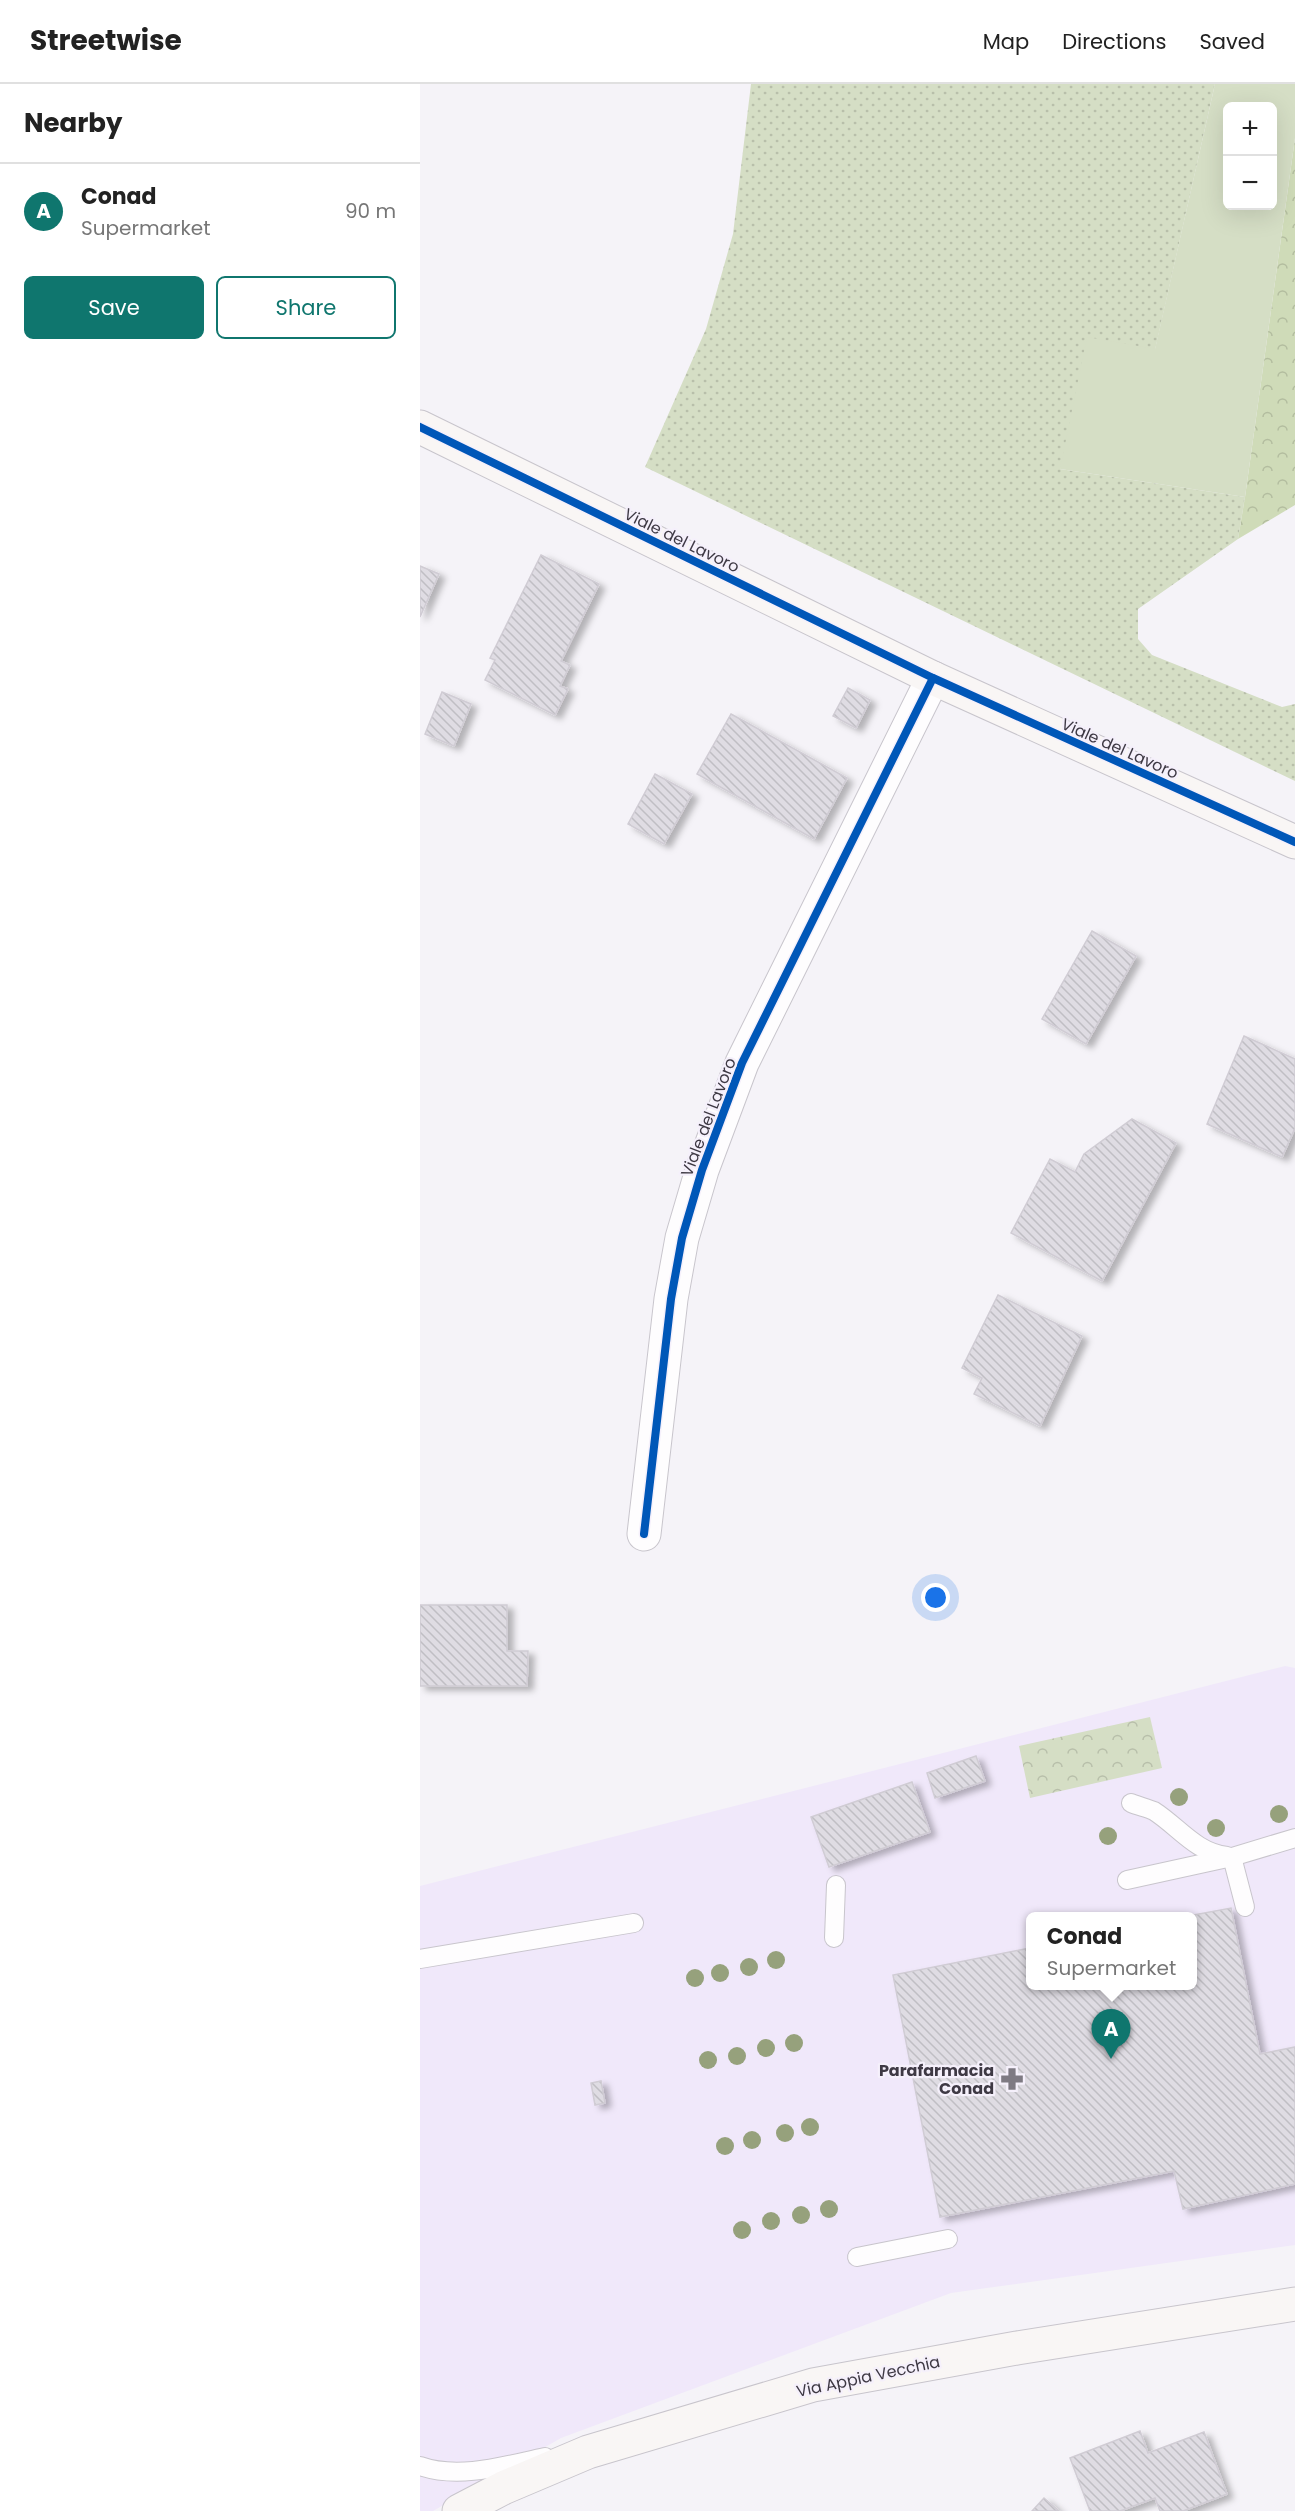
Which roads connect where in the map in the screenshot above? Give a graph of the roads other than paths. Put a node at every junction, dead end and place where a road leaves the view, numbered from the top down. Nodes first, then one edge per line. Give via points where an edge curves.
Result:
1 (420, 427) edge
2 (933, 678) junction
3 (1295, 842) edge
4 (645, 1534) dead end
5 (1131, 1803) dead end
6 (1295, 1838) edge
7 (1232, 1857) junction
8 (1126, 1880) dead end
9 (836, 1885) dead end
10 (1245, 1907) dead end
11 (634, 1923) dead end
12 (834, 1938) dead end
13 (420, 1959) edge
14 (948, 2239) dead end
15 (857, 2257) dead end
16 (1295, 2304) edge
17 (588, 2452) junction
18 (420, 2466) edge
19 (459, 2511) edge

1 - 2 street, Viale del Lavoro
2 - 3 street, Viale del Lavoro
2 - 4 street, Viale del Lavoro via 742,1063 702,1170 682,1238 670,1299
5 - 7 lane via 1153,1811 1197,1846
6 - 7 lane
7 - 8 lane
7 - 10 lane
9 - 12 lane
11 - 13 lane
14 - 15 lane
16 - 17 street, Via Appia Vecchia via 813,2385
17 - 18 lane via 494,2468 453,2471
17 - 19 street, Via Appia Vecchia

